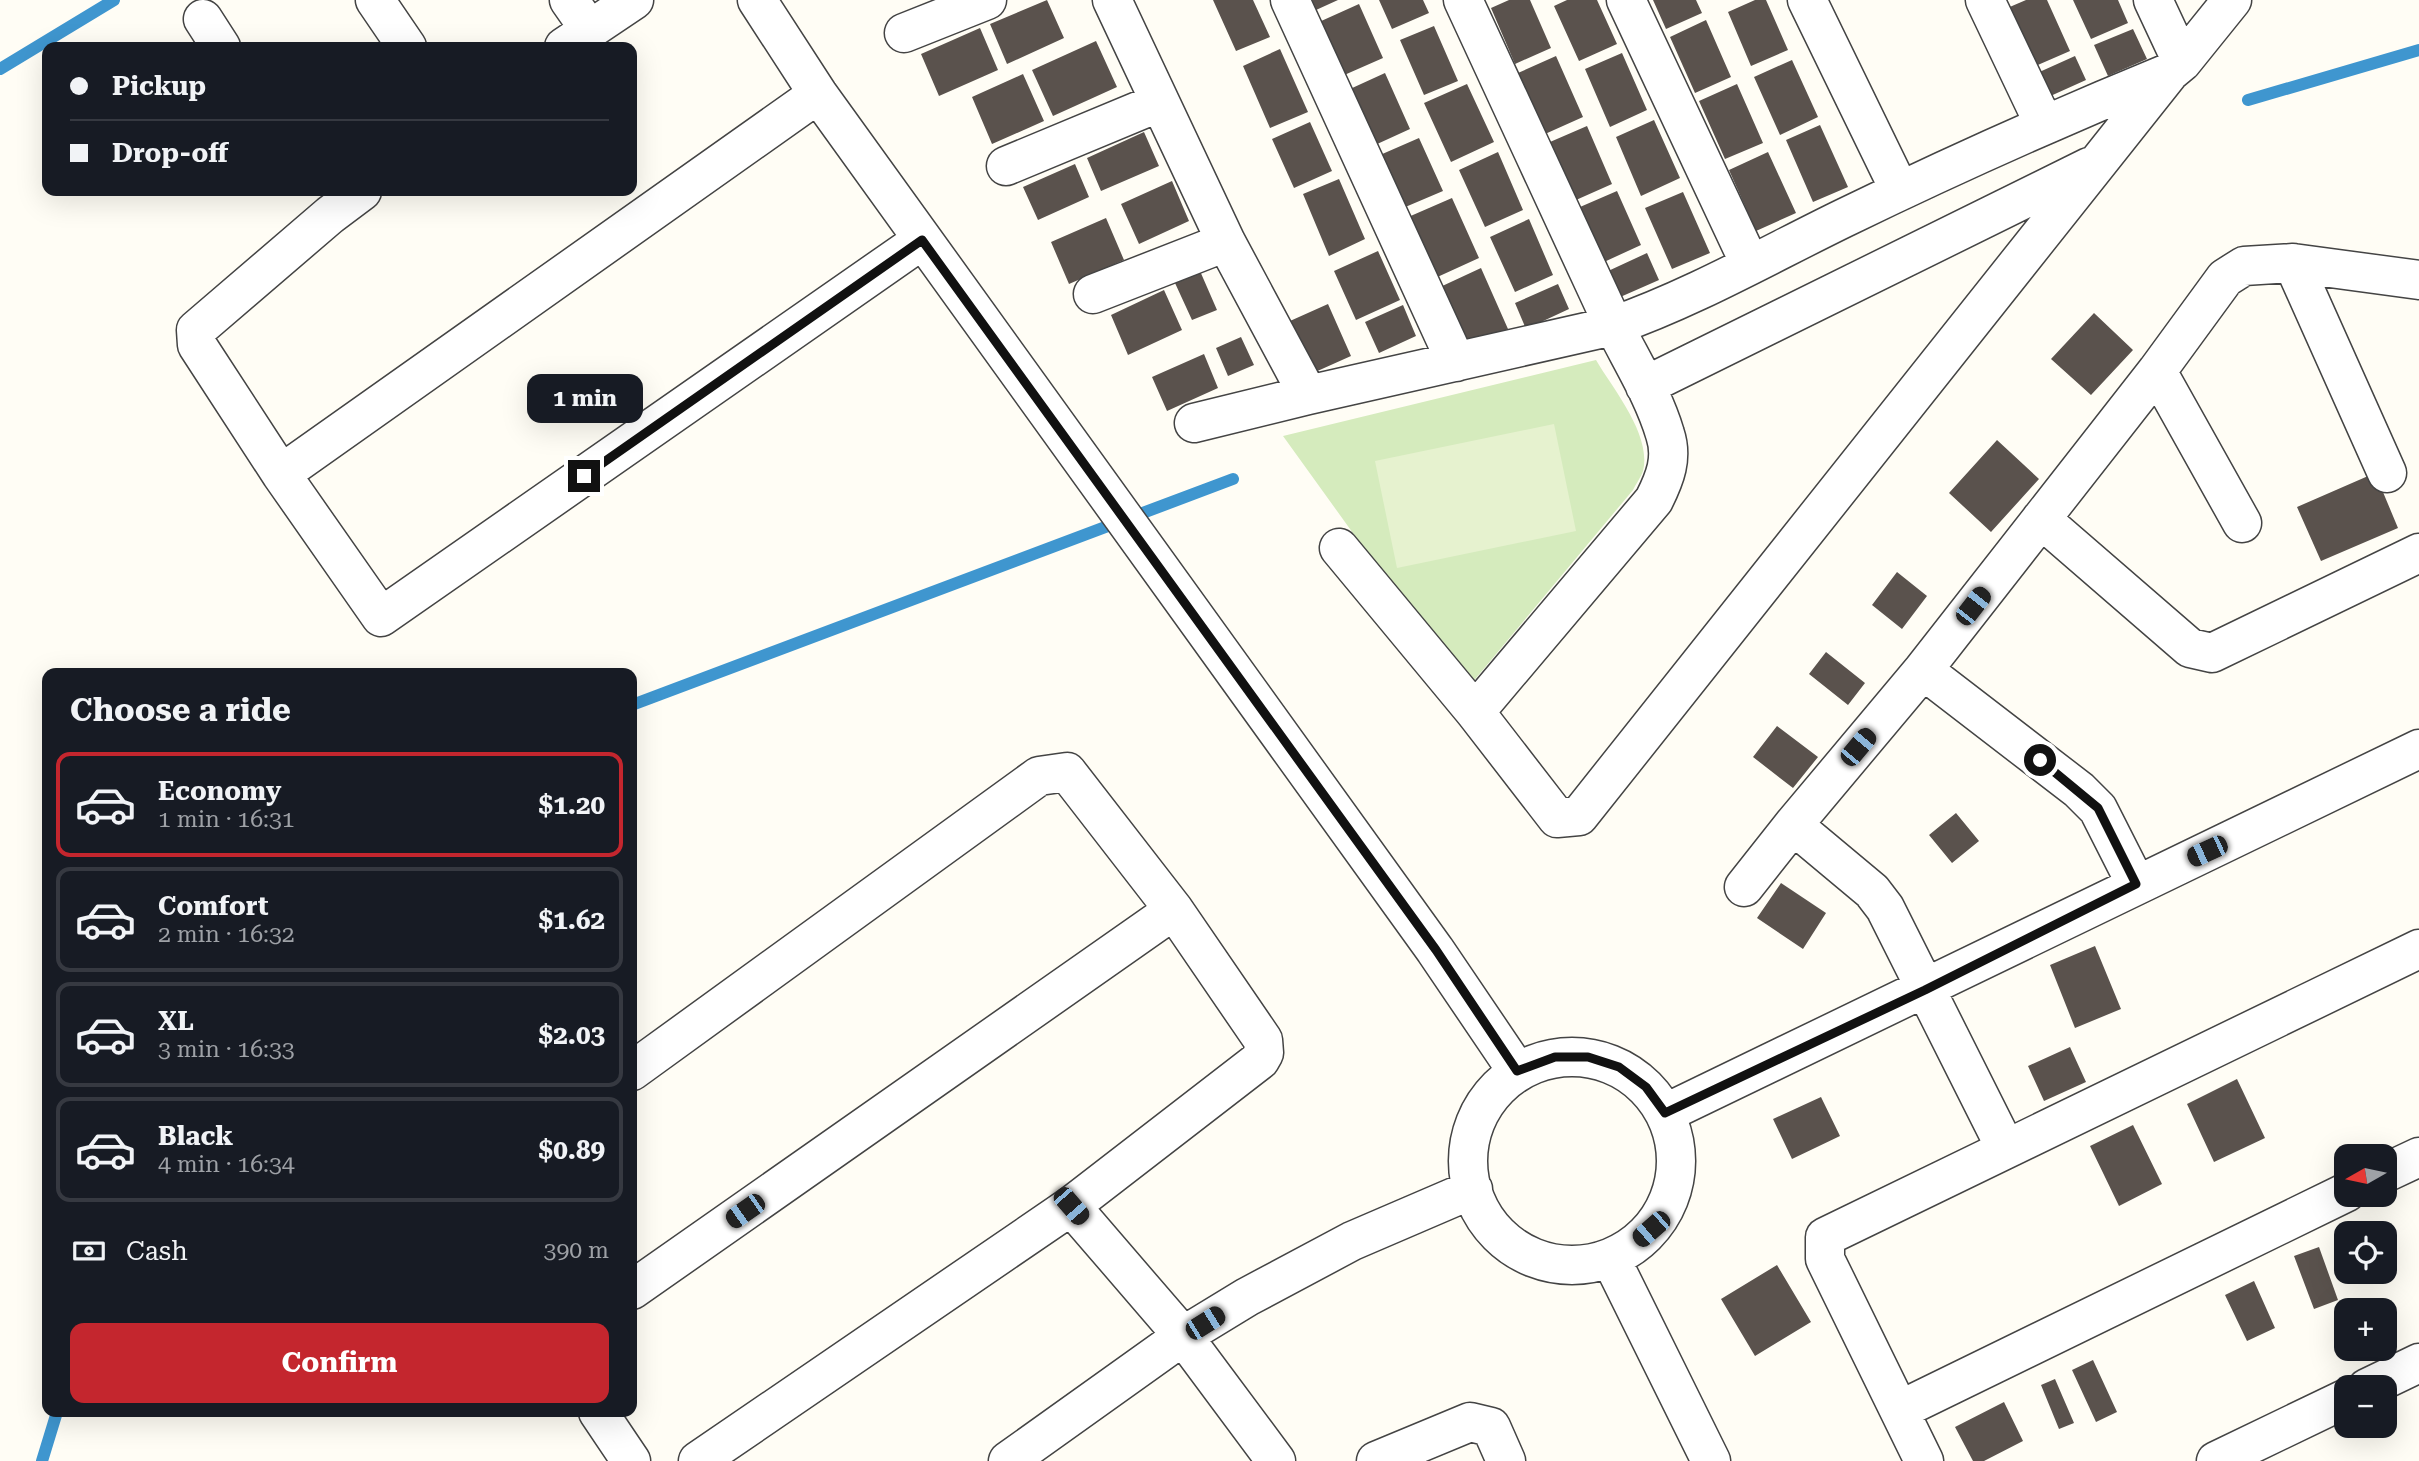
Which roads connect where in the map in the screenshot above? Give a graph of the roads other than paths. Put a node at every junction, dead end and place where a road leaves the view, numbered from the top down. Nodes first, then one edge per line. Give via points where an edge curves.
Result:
1 (375, 0) edge
2 (634, 0) edge
3 (757, 0) edge
4 (1112, 0) edge
5 (1290, 0) edge
6 (1463, 0) edge
7 (1626, 0) edge
8 (1807, 0) edge
9 (1985, 0) edge
10 (2153, 0) edge
11 (2232, 0) edge
12 (970, 3) edge
13 (574, 26) edge
14 (904, 33) dead end
15 (404, 42) edge
16 (2176, 67) junction
17 (818, 94) junction
18 (1160, 102) junction
19 (2044, 124) junction
20 (2098, 163) junction
21 (1006, 166) dead end
22 (1900, 191) junction
23 (345, 196) edge
24 (322, 203) edge
25 (922, 240) junction
26 (1226, 242) junction
27 (2292, 263) junction
28 (1749, 264) junction
29 (2419, 280) edge
30 (1093, 294) dead end
31 (1613, 326) junction
32 (1456, 362) junction
33 (2157, 370) junction
34 (1645, 386) junction
35 (1308, 395) junction
36 (1194, 423) dead end
37 (2388, 473) dead end
38 (281, 474) junction
39 (2041, 519) junction
40 (2242, 523) dead end
41 (1339, 548) dead end
42 (2419, 553) edge
43 (1923, 670) junction
44 (1475, 712) junction
45 (2419, 749) edge
46 (1793, 825) junction
47 (2136, 884) junction
48 (1744, 887) dead end
49 (1174, 910) junction
50 (2419, 949) edge
51 (1925, 990) junction
52 (637, 1067) edge
53 (1517, 1071) junction
54 (1665, 1113) junction
55 (2006, 1149) junction
56 (2419, 1157) edge
57 (2398, 1167) edge
58 (1473, 1189) junction
59 (2334, 1198) edge
60 (1071, 1206) junction
61 (1611, 1259) junction
62 (637, 1286) edge
63 (1183, 1336) junction
64 (2419, 1363) edge
65 (2394, 1375) edge
66 (2334, 1404) edge
67 (1900, 1410) junction
68 (601, 1417) edge
69 (631, 1461) edge
70 (698, 1461) edge
71 (1008, 1461) edge
72 (1276, 1461) edge
73 (1376, 1461) edge
74 (1506, 1461) edge
75 (1711, 1461) edge
76 (1924, 1461) edge
77 (2216, 1461) edge

1 - 15 street
2 - 13 street
3 - 17 street
4 - 18 street
5 - 32 street
6 - 31 street
7 - 28 street
8 - 22 street
9 - 19 street
10 - 16 street
11 - 16 street
12 - 14 street
16 - 19 street
16 - 20 street
17 - 25 street
17 - 38 street
18 - 21 street
18 - 26 street
19 - 22 street
20 - 34 street
20 - 44 street via 1578,816 1557,818
22 - 28 street
23 - 24 street
24 - 38 street via 196,330 197,345
25 - 38 street via 382,617
25 - 53 street via 1436,950
26 - 30 street
26 - 35 street
27 - 29 street
27 - 33 street via 2244,266 2225,278
27 - 37 street
28 - 31 street via 1662,309
31 - 32 street
31 - 34 street
32 - 35 street
33 - 39 street
33 - 40 street
34 - 44 street via 1666,435 1669,457 1654,500
35 - 36 street
39 - 42 street via 2190,648 2212,653
39 - 43 street
41 - 44 street
43 - 46 street
43 - 47 street via 2098,808
45 - 47 street
46 - 48 street
46 - 51 street via 1872,891
47 - 51 street
49 - 52 street via 1067,772 1039,776
49 - 60 street via 1263,1040 1264,1054
49 - 62 street
50 - 55 street
51 - 54 street
51 - 55 street
53 - 54 street via 1555,1057 1588,1057 1619,1067 1646,1087
53 - 58 street via 1481,1110 1471,1139
54 - 61 street via 1675,1143 1676,1174 1668,1203 1651,1229
55 - 67 street via 1825,1237 1825,1259
56 - 57 street
58 - 61 street via 1490,1225 1513,1246 1540,1260 1570,1266
58 - 63 street via 1352,1241
59 - 67 street
60 - 63 street
60 - 70 street
61 - 75 street
63 - 71 street
63 - 72 street
64 - 65 street
66 - 77 street
67 - 76 street
68 - 69 street
73 - 74 street via 1470,1422 1491,1427

